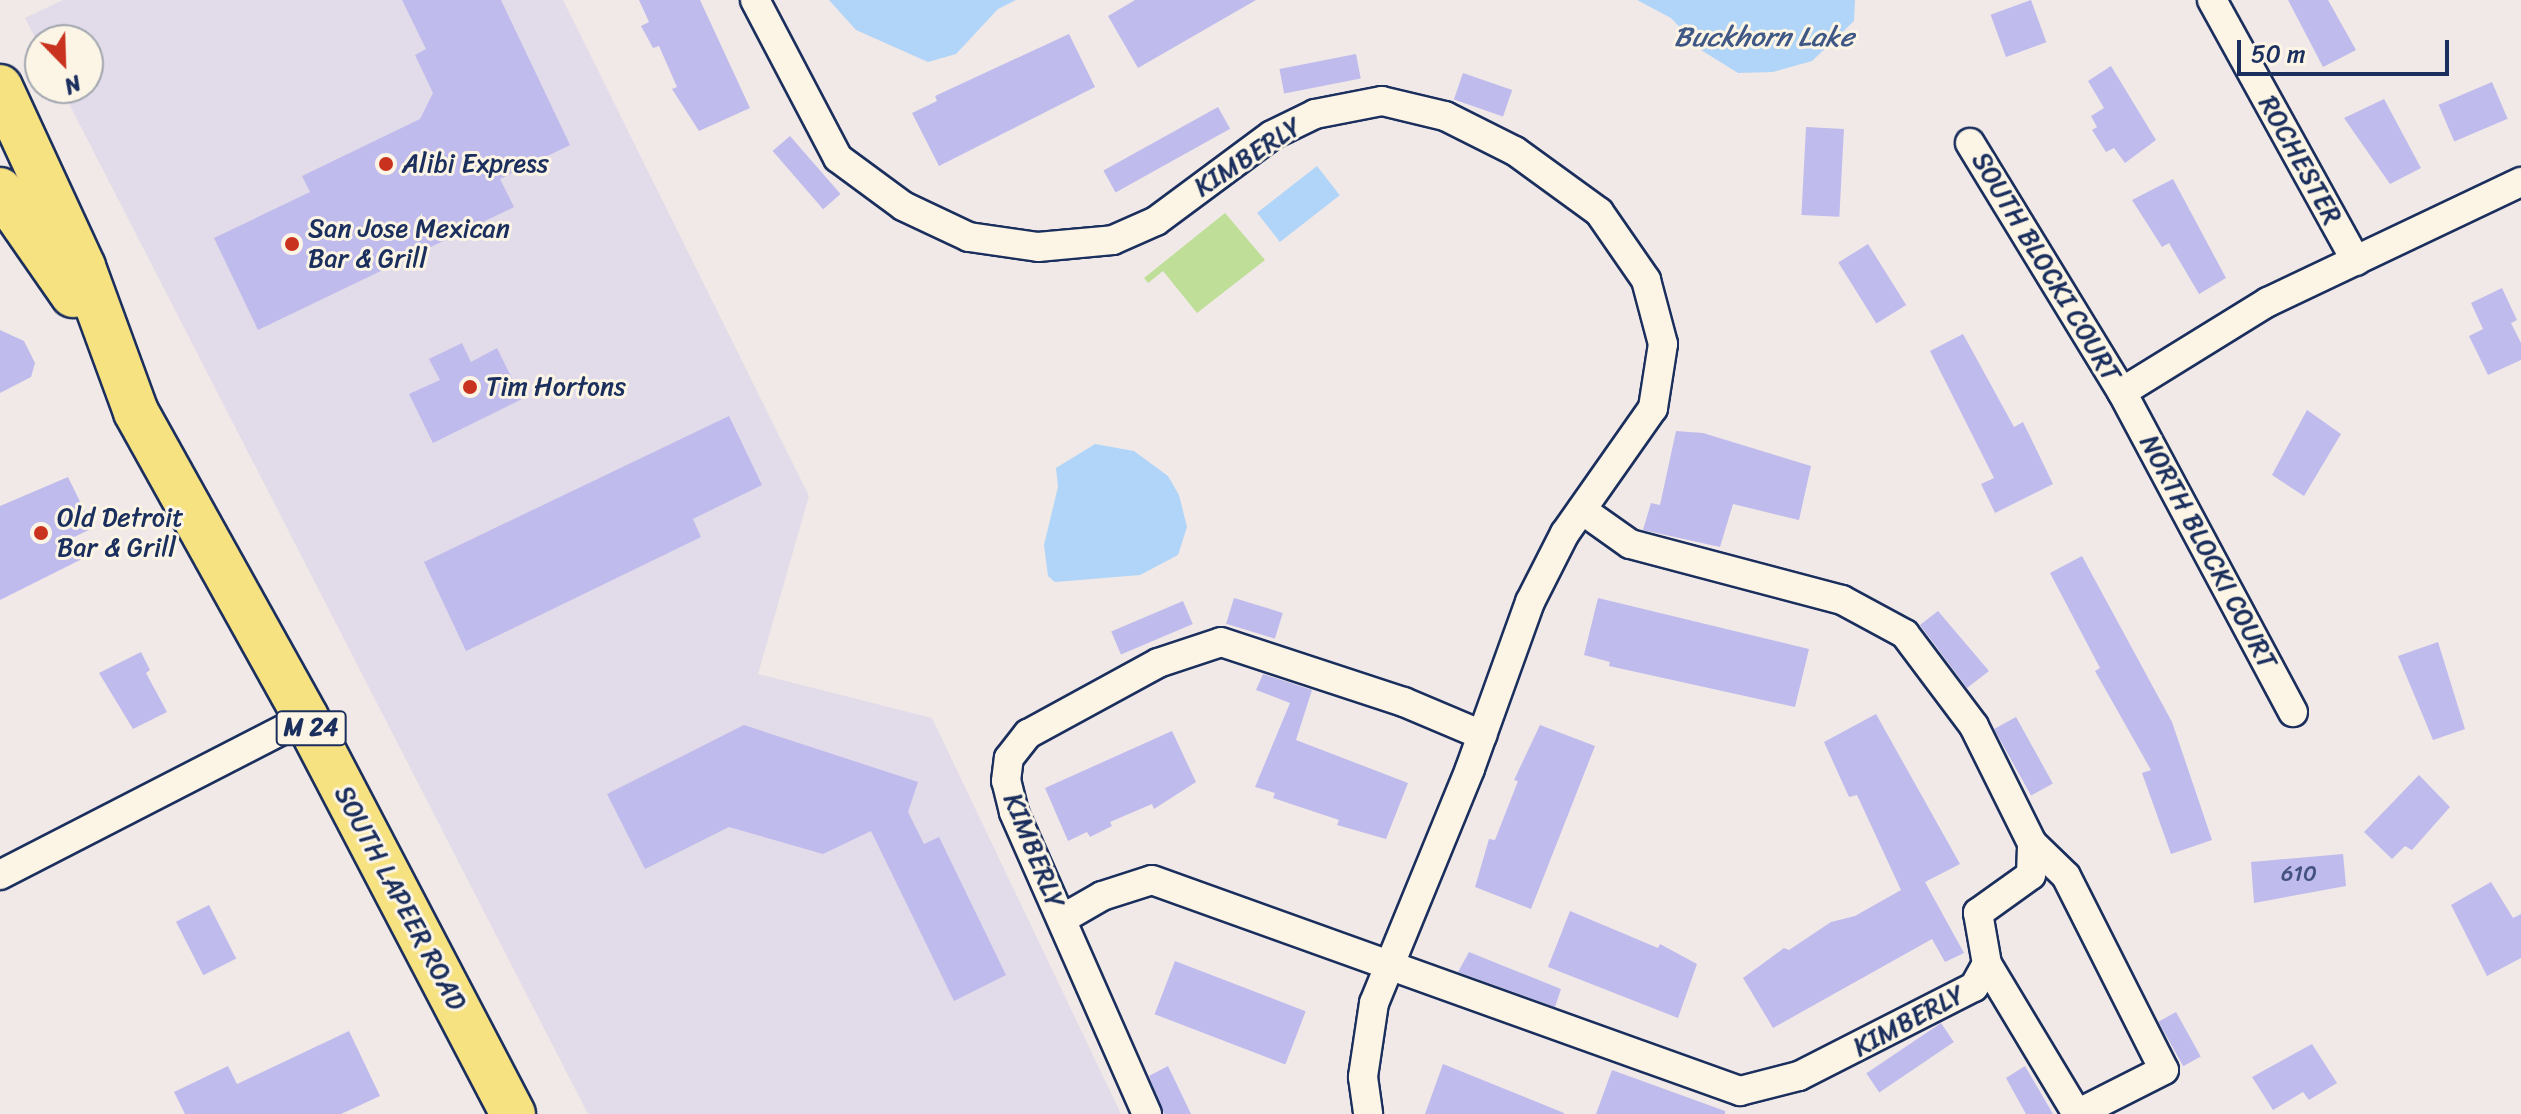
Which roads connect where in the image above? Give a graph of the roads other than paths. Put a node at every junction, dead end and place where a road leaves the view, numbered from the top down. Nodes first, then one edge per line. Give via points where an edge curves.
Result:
1 (755, 0) edge
2 (2212, 0) edge
3 (0, 87) edge
4 (1970, 143) dead end
5 (2521, 182) edge
6 (0, 190) edge
7 (2365, 256) junction
8 (106, 343) junction
9 (2122, 392) junction
10 (1582, 510) junction
11 (2293, 712) dead end
12 (306, 718) junction
13 (1482, 735) junction
14 (2032, 843) junction
15 (0, 875) edge
16 (1062, 919) junction
17 (1987, 964) junction
18 (1390, 965) junction
19 (513, 1114) edge
20 (1147, 1114) edge
21 (1368, 1114) edge
22 (2077, 1114) edge

1 - 10 street, KIMBERLY via 838,158 903,206 969,237 1038,247 1113,240 1156,221 1272,135 1315,114 1382,101 1445,116 1515,151 1599,212 1646,280 1663,344 1653,408
2 - 7 street, ROCHESTER
3 - 8 main road, SOUTH LAPEER ROAD / M 24 via 83,267
4 - 9 street, SOUTH BLOCKI COURT
5 - 7 street
6 - 8 main road, SOUTH LAPEER ROAD / M 24
7 - 9 street via 2268,302
8 - 12 main road, SOUTH LAPEER ROAD / M 24 via 136,412
9 - 11 street, NORTH BLOCKI COURT
10 - 13 street, KIMBERLY via 1549,559
10 - 14 street via 1630,544 1842,600 1905,634 1974,726
12 - 15 street
12 - 19 main road, SOUTH LAPEER ROAD / M 24
13 - 16 street, KIMBERLY via 1404,702 1221,642 1158,663 1028,734 1009,758 1006,781 1014,812
13 - 18 street, KIMBERLY
14 - 17 street, KIMBERLY via 2031,875 1978,913
14 - 22 street via 2066,876 2164,1070
16 - 18 street via 1102,896 1152,880
16 - 20 street, KIMBERLY
17 - 18 street, KIMBERLY via 1974,987 1956,1000 1799,1076 1740,1091
17 - 22 street
18 - 21 street, KIMBERLY via 1366,1037

